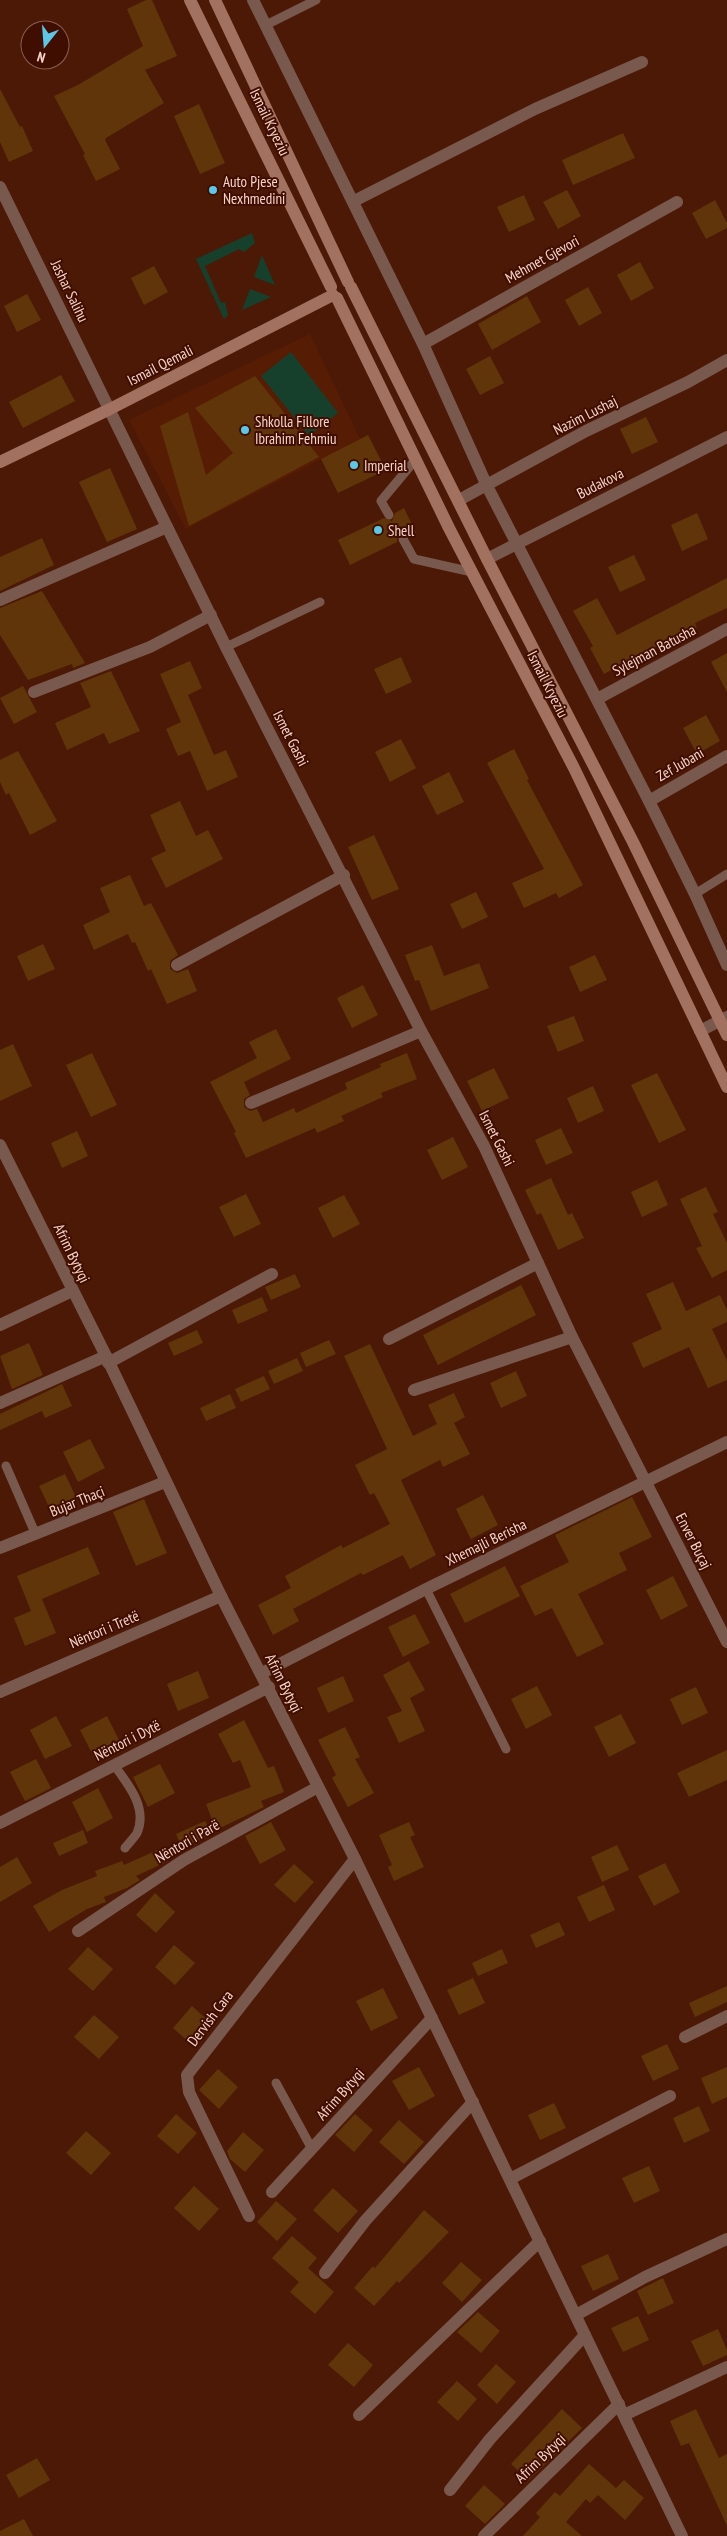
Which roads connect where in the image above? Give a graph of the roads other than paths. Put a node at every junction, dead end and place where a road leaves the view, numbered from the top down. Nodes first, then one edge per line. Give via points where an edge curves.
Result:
1 (190, 0) edge
2 (214, 0) edge
3 (253, 0) edge
4 (316, 0) edge
5 (266, 25) junction
6 (642, 62) dead end
7 (0, 187) edge
8 (354, 201) junction
9 (677, 202) dead end
10 (350, 284) junction
11 (334, 293) junction
12 (423, 344) junction
13 (727, 360) edge
14 (110, 409) junction
15 (727, 437) edge
16 (416, 459) junction
17 (0, 462) edge
18 (487, 486) junction
19 (459, 500) junction
20 (389, 515) dead end
21 (167, 527) junction
22 (403, 539) dead end
23 (517, 544) junction
24 (487, 559) junction
25 (472, 572) junction
26 (0, 600) edge
27 (320, 602) dead end
28 (211, 615) junction
29 (727, 629) edge
30 (226, 647) junction
31 (34, 692) dead end
32 (597, 699) junction
33 (727, 756) edge
34 (649, 801) junction
35 (727, 874) edge
36 (344, 875) junction
37 (695, 894) junction
38 (177, 965) dead end
39 (727, 966) edge
40 (723, 1019) edge
41 (421, 1031) junction
42 (700, 1031) junction
43 (727, 1035) edge
44 (727, 1087) edge
45 (251, 1102) dead end
46 (0, 1145) edge
47 (3, 1159) edge
48 (538, 1263) junction
49 (272, 1274) dead end
50 (72, 1291) junction
51 (0, 1324) edge
52 (572, 1337) junction
53 (388, 1338) dead end
54 (107, 1359) junction
55 (414, 1390) dead end
56 (0, 1403) edge
57 (727, 1442) edge
58 (6, 1466) dead end
59 (165, 1482) junction
60 (646, 1482) junction
61 (36, 1535) junction
62 (0, 1548) edge
63 (426, 1589) junction
64 (221, 1596) junction
65 (727, 1642) edge
66 (262, 1673) junction
67 (269, 1686) junction
68 (0, 1692) edge
69 (506, 1749) dead end
70 (114, 1765) junction
71 (318, 1788) junction
72 (0, 1823) edge
73 (125, 1848) dead end
74 (355, 1859) junction
75 (78, 1931) dead end
76 (727, 2016) edge
77 (432, 2018) junction
78 (685, 2037) dead end
79 (276, 2083) dead end
80 (670, 2096) dead end
81 (473, 2102) junction
82 (312, 2149) junction
83 (510, 2179) junction
84 (272, 2192) dead end
85 (249, 2216) dead end
86 (727, 2239) edge
87 (540, 2241) junction
88 (325, 2273) dead end
89 (576, 2316) junction
90 (585, 2334) junction
91 (727, 2367) edge
92 (621, 2410) junction
93 (359, 2415) dead end
94 (450, 2490) dead end
95 (484, 2536) edge
96 (682, 2536) edge

1 - 11 main road, Ismail Kryeziu
2 - 10 main road, Ismail Kryeziu
3 - 5 street
4 - 5 lane
5 - 8 street
6 - 8 street via 535,109
7 - 14 street, Jashar Salihu
8 - 12 street
9 - 12 street, Mehmet Gjevori
10 - 11 main road, Ismail Qemali via 348,296
10 - 19 main road, Ismail Kryeziu
11 - 14 main road, Ismail Qemali
11 - 16 main road, Ismail Kryeziu
12 - 18 street
13 - 18 street, Nazim Lushaj via 586,431
14 - 17 main road, Ismail Qemali
14 - 21 street, Ismet Gashi
15 - 23 street, Budakova
16 - 20 lane via 380,501
16 - 25 main road, Ismail Kryeziu
18 - 19 street, Nazim Lushaj
18 - 23 street
19 - 24 main road, Ismail Kryeziu
21 - 26 street
21 - 28 street, Ismet Gashi
22 - 25 lane via 414,559
23 - 24 street, Budakova
23 - 32 street
24 - 40 main road, Ismail Kryeziu
25 - 42 main road, Ismail Kryeziu via 578,777
27 - 30 lane
28 - 30 street, Ismet Gashi
28 - 31 street via 150,647
29 - 32 street, Sylejman Batusha
30 - 36 street, Ismet Gashi
32 - 34 street
33 - 34 street, Zef Jubani
34 - 37 street
35 - 37 lane
36 - 38 street
36 - 41 street, Ismet Gashi
37 - 39 street
40 - 42 street
40 - 43 main road, Ismail Kryeziu
41 - 45 street
41 - 48 street, Ismet Gashi via 484,1146
42 - 44 main road, Ismail Kryeziu
46 - 47 street, Afrim Bytyqi
47 - 50 street, Afrim Bytyqi
48 - 52 street, Ismet Gashi
48 - 53 street
49 - 54 street
50 - 51 street
50 - 54 street, Afrim Bytyqi
52 - 55 street
52 - 60 street, Ismet Gashi
54 - 56 street
54 - 59 street, Afrim Bytyqi
57 - 60 street, Xhemajli Berisha
58 - 61 lane
59 - 61 street, Bujar Thaçi
59 - 64 street, Afrim Bytyqi
60 - 63 street, Xhemajli Berisha
60 - 65 street, Enver Buçaj
61 - 62 street, Bujar Thaçi
63 - 66 street, Xhemajli Berisha
63 - 69 lane
64 - 66 street, Afrim Bytyqi
64 - 68 street, Nëntori i Tretë
66 - 67 street, Afrim Bytyqi
67 - 70 street, Nëntori i Dytë
67 - 71 street, Afrim Bytyqi
70 - 72 street, Nëntori i Dytë
70 - 73 lane via 130,1786 141,1810 137,1832
71 - 74 street, Afrim Bytyqi
71 - 75 street, Nëntori i Parë via 184,1860
74 - 77 street, Afrim Bytyqi
74 - 85 street, Dervish Cara via 187,2075 188,2092
76 - 78 street
77 - 81 street, Afrim Bytyqi
77 - 82 street, Afrim Bytyqi
79 - 82 lane
80 - 83 street
81 - 83 street, Afrim Bytyqi
81 - 88 street via 365,2221
82 - 84 street, Afrim Bytyqi
83 - 87 street, Afrim Bytyqi
86 - 89 street via 644,2277
87 - 89 street, Afrim Bytyqi
87 - 93 street
89 - 90 street, Afrim Bytyqi
90 - 92 street, Afrim Bytyqi
90 - 94 street via 490,2439
91 - 92 street
92 - 95 street, Afrim Bytyqi
92 - 96 street, Afrim Bytyqi

